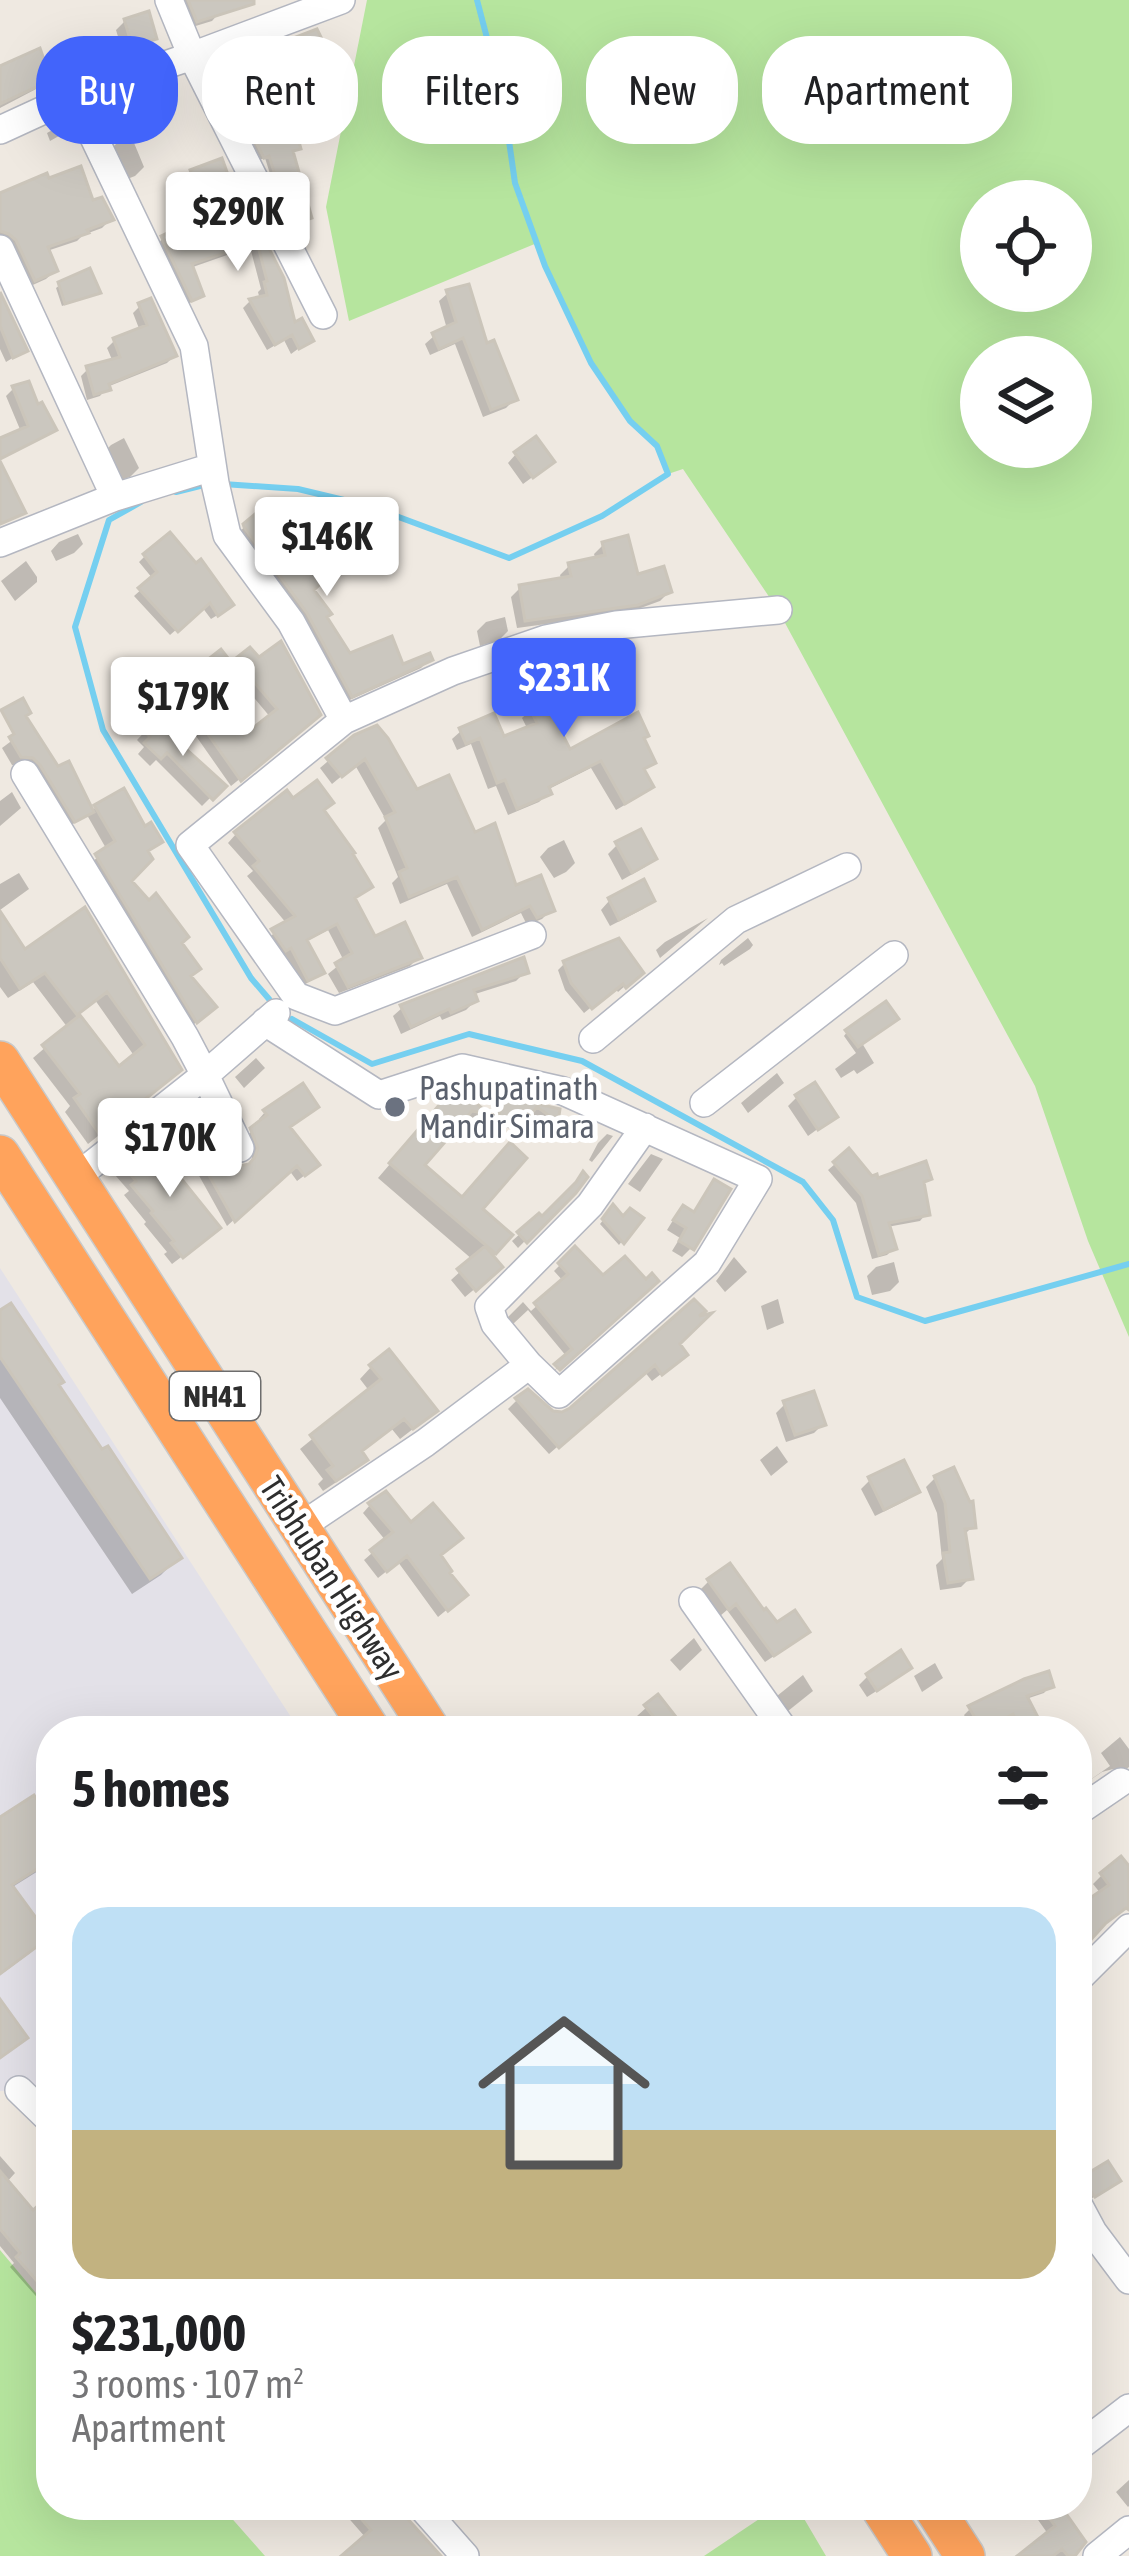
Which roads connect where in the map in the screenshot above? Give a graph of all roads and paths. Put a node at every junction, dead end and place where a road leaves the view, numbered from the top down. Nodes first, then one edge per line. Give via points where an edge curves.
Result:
1 (170, 0) edge
2 (340, 0) edge
3 (192, 56) junction
4 (178, 61) edge
5 (36, 113) edge
6 (0, 130) edge
7 (97, 144) edge
8 (0, 249) edge
9 (323, 315) dead end
10 (212, 467) junction
11 (115, 496) junction
12 (0, 544) edge
13 (778, 610) dead end
14 (344, 720) junction
15 (25, 774) dead end
16 (848, 867) dead end
17 (532, 935) dead end
18 (894, 956) dead end
19 (296, 996) junction
20 (265, 1022) junction
21 (593, 1039) dead end
22 (0, 1060) edge
23 (205, 1075) junction
24 (704, 1103) dead end
25 (645, 1127) junction
26 (240, 1148) dead end
27 (0, 1155) edge
28 (74, 1178) junction
29 (529, 1365) junction
30 (300, 1527) junction
31 (693, 1601) dead end
32 (361, 1716) edge
33 (421, 1716) edge
34 (774, 1716) edge
35 (1121, 1782) dead end
36 (1092, 1802) edge
37 (1129, 1928) edge
38 (1092, 1965) edge
39 (19, 2090) dead end
40 (36, 2106) edge
41 (1092, 2230) edge
42 (1129, 2280) edge
43 (1129, 2408) edge
44 (1092, 2436) edge
45 (433, 2520) edge
46 (889, 2520) edge
47 (941, 2520) edge
48 (1129, 2530) edge
49 (465, 2556) edge
50 (912, 2556) edge
51 (964, 2556) edge
52 (1097, 2556) edge

1 - 3 street
2 - 3 street
3 - 4 street
3 - 9 street
5 - 6 street
7 - 10 street via 194,346
8 - 11 street
10 - 11 street
10 - 14 street via 227,535 291,622
11 - 12 street
13 - 14 street via 547,639
14 - 19 street via 190,845
15 - 23 street
16 - 21 street via 736,920
17 - 19 street via 335,1012
18 - 24 street
19 - 20 street
20 - 23 street
20 - 25 street via 380,1095 462,1067 563,1090
22 - 28 highway, Tribhuban Highway / NH41
23 - 26 street
23 - 28 street
25 - 29 street via 590,1204 489,1307
25 - 29 street via 758,1179 707,1263 559,1394
27 - 32 highway, Tribhuban Highway / NH41
28 - 30 highway, Tribhuban Highway / NH41
29 - 30 street
30 - 33 highway, Tribhuban Highway / NH41
31 - 34 street
35 - 36 street
37 - 38 street
39 - 40 street
41 - 42 street
43 - 44 street
45 - 49 street
46 - 50 highway
47 - 51 highway
48 - 52 street

